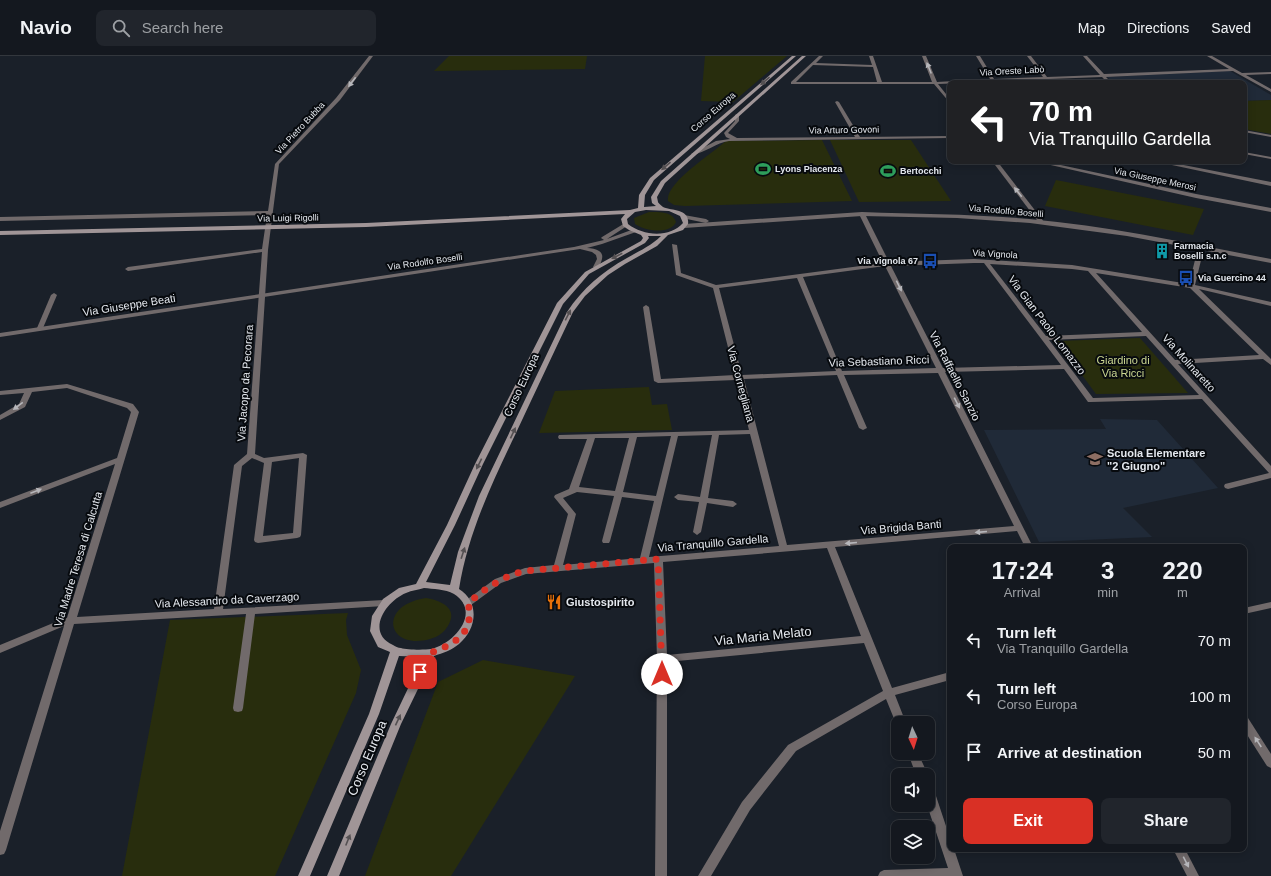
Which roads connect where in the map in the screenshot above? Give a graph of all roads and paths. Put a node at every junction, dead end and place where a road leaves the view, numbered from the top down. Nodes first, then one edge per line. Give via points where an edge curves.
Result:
1 (371, 56) edge
2 (794, 56) edge
3 (804, 56) edge
4 (821, 56) edge
5 (871, 56) edge
6 (924, 56) edge
7 (978, 56) edge
8 (1029, 56) edge
9 (1085, 56) edge
10 (1209, 56) edge
11 (812, 64) junction
12 (875, 66) junction
13 (1233, 70) junction
14 (1271, 73) edge
15 (1242, 74) junction
16 (1102, 75) junction
17 (1044, 78) junction
18 (992, 80) edge
19 (1018, 80) edge
20 (1046, 80) edge
21 (1107, 80) edge
22 (880, 83) junction
23 (935, 83) junction
24 (947, 83) edge
25 (1271, 92) edge
26 (947, 98) edge
27 (837, 102) dead end
28 (737, 116) junction
29 (1247, 132) edge
30 (1271, 136) edge
31 (947, 137) edge
32 (858, 138) junction
33 (738, 139) junction
34 (694, 154) junction
35 (1247, 154) edge
36 (1271, 158) edge
37 (996, 164) edge
38 (1049, 164) edge
39 (1170, 164) edge
40 (1271, 184) edge
41 (661, 208) junction
42 (641, 209) junction
43 (1271, 210) edge
44 (632, 212) junction
45 (269, 213) junction
46 (862, 214) junction
47 (577, 216) junction
48 (684, 217) junction
49 (0, 219) edge
50 (624, 222) junction
51 (737, 222) junction
52 (1042, 223) junction
53 (684, 226) junction
54 (267, 228) junction
55 (634, 231) junction
56 (0, 233) edge
57 (667, 233) junction
58 (644, 234) junction
59 (591, 245) junction
60 (674, 245) dead end
61 (1201, 248) junction
62 (574, 249) junction
63 (265, 250) junction
64 (1271, 261) edge
65 (986, 262) junction
66 (888, 264) junction
67 (596, 267) junction
68 (128, 268) dead end
69 (1090, 270) junction
70 (799, 276) junction
71 (1192, 286) junction
72 (716, 287) junction
73 (54, 294) dead end
74 (262, 295) junction
75 (1271, 304) edge
76 (646, 307) dead end
77 (40, 328) junction
78 (0, 334) edge
79 (1148, 334) junction
80 (1044, 338) junction
81 (1265, 357) junction
82 (1173, 362) junction
83 (1271, 363) edge
84 (1067, 367) junction
85 (940, 370) junction
86 (840, 373) junction
87 (739, 377) junction
88 (29, 390) junction
89 (0, 393) edge
90 (1205, 397) junction
91 (0, 418) edge
92 (863, 428) dead end
93 (754, 432) junction
94 (716, 433) junction
95 (675, 434) junction
96 (634, 435) junction
97 (592, 436) junction
98 (562, 437) dead end
99 (251, 455) junction
100 (121, 459) junction
101 (268, 460) junction
102 (1271, 471) edge
103 (1271, 475) edge
104 (1228, 486) dead end
105 (574, 489) junction
106 (618, 494) junction
107 (678, 497) dead end
108 (659, 499) junction
109 (703, 500) junction
110 (733, 504) dead end
111 (0, 505) edge
112 (1020, 528) junction
113 (697, 532) dead end
114 (606, 541) dead end
115 (1028, 544) edge
116 (830, 545) junction
117 (784, 549) junction
118 (658, 559) junction
119 (644, 560) junction
120 (558, 567) junction
121 (420, 586) junction
122 (454, 590) junction
123 (384, 603) junction
124 (468, 603) junction
125 (1271, 605) edge
126 (1247, 610) edge
127 (251, 611) junction
128 (218, 612) junction
129 (71, 621) junction
130 (867, 639) junction
131 (0, 649) edge
132 (394, 652) junction
133 (430, 653) junction
134 (662, 659) junction
135 (947, 677) edge
136 (889, 693) junction
137 (238, 708) dead end
138 (898, 716) edge
139 (1247, 726) edge
140 (1271, 763) edge
141 (935, 811) edge
142 (947, 847) edge
143 (0, 850) edge
144 (949, 852) edge
145 (1181, 852) edge
146 (956, 874) edge
147 (304, 876) edge
148 (333, 876) edge
149 (661, 876) edge
150 (704, 876) edge
151 (884, 876) edge
152 (1193, 876) edge

1 -> 45 street, Via Pietro Bubba via 347,89 277,164
2 -> 42 main road, Corso Europa via 652,179 642,195
3 - 28 main road, Corso Europa
4 - 11 street
5 - 12 street
23 -> 6 street
7 - 18 street
8 - 17 street
9 - 16 street
10 - 13 street
11 - 12 street
11 - 22 street, Via Oreste Labò via 792,83
12 - 22 street
13 - 15 street
13 - 16 street, Via Oreste Labò
14 - 15 street
15 - 25 street
16 - 17 street, Via Oreste Labò
16 - 21 street
17 - 19 street, Via Oreste Labò
17 - 20 street
22 - 23 street, Via Oreste Labò
23 - 24 street, Via Oreste Labò
23 - 26 street
27 - 32 street
28 - 33 street via 738,121 726,133
28 - 34 main road, Corso Europa
29 - 30 street
31 - 32 street, Via Arturo Govoni
32 - 33 street, Via Arturo Govoni
33 - 34 street, Via Arturo Govoni via 715,142 703,152
34 - 41 main road, Corso Europa via 669,175 658,189 654,200
35 - 36 street
52 -> 37 street
38 - 43 street, Via Giuseppe Merosi
39 - 40 street
41 - 42 main road, Via Rodolfo Boselli
41 - 48 main road, Via Rodolfo Boselli via 675,211
42 - 44 main road, Via Rodolfo Boselli
44 - 47 main road, Via Luigi Rigolli
44 - 50 main road, Via Rodolfo Boselli
45 - 49 street
45 - 54 street, Via Pietro Bubba
46 - 51 street, Via Rodolfo Boselli
46 - 52 street, Via Rodolfo Boselli via 951,216
46 - 66 street, Via Raffaello Sanzio
47 - 50 main road, Via Luigi Rigolli via 604,216
47 - 54 main road, Via Luigi Rigolli
48 - 51 street, Via Rodolfo Boselli
48 - 53 main road
50 - 55 main road, Via Rodolfo Boselli
50 - 59 street, Via Rodolfo Boselli
51 - 53 street, Via Rodolfo Boselli
52 - 61 street, Via Rodolfo Boselli via 1127,234
53 - 57 main road, Via Rodolfo Boselli
54 - 56 main road, Via Luigi Rigolli
54 - 63 street, Via Pietro Bubba
55 - 58 main road, Via Rodolfo Boselli
55 - 59 street, Via Rodolfo Boselli
57 - 58 main road, Via Rodolfo Boselli
122 -> 57 main road, Corso Europa via 464,551 489,483 570,312 584,292 605,273 657,245
58 -> 67 main road, Corso Europa via 645,240 640,245
59 - 62 street, Via Rodolfo Boselli
60 - 72 street via 678,274
61 - 64 street, Via Rodolfo Boselli
61 - 71 street
62 - 67 street via 596,251 600,259
62 - 74 street, Via Rodolfo Boselli
63 - 68 street
63 - 74 street, Via Pietro Bubba
65 - 66 street, Via Vignola
65 - 69 street, Via Vignola
65 - 80 street, Via Gian Paolo Lomazzo
66 - 70 street, Via Vignola
66 -> 85 street, Via Raffaello Sanzio
67 -> 121 main road, Corso Europa via 567,294 555,312
69 - 71 street, Via Vignola
69 - 79 street, Via Molinaretto
70 - 72 street, Via Vignola
70 - 86 street
71 - 75 street, Via Vignola
71 - 81 street
72 - 87 street, Via Cornegliana
73 - 77 street
74 - 77 street, Via Giuseppe Beati
74 - 99 street, Via Jacopo da Pecorara
76 - 87 street, Via Sebastiano Ricci via 658,381
77 - 78 street, Via Giuseppe Beati
79 - 80 street
79 - 82 street, Via Molinaretto
80 - 84 street, Via Gian Paolo Lomazzo
81 - 82 street
81 - 83 street
82 - 90 street, Via Molinaretto
84 - 85 street, Via Sebastiano Ricci
84 - 90 street, Via Gian Paolo Lomazzo via 1091,400
85 - 86 street, Via Sebastiano Ricci
85 -> 112 street, Via Raffaello Sanzio
86 - 87 street, Via Sebastiano Ricci
86 - 92 street
87 - 93 street, Via Cornegliana
88 - 89 street, Via Madre Teresa di Calcutta
88 -> 91 street via 22,405
88 - 100 street, Via Madre Teresa di Calcutta via 73,387 132,407 136,412
90 - 102 street, Via Molinaretto
93 - 94 street
93 - 117 street, Via Cornegliana
94 - 95 street
94 - 109 street, Via Tranquillo Gardella
95 - 96 street
95 - 108 street, Via Tranquillo Gardella
96 - 97 street
96 - 106 street
97 - 98 street
97 - 105 street
99 - 101 street, Via Jacopo da Pecorara via 263,461
99 - 128 street via 238,465
111 -> 100 street
100 - 129 street, Via Madre Teresa di Calcutta
101 - 101 street, Via Jacopo da Pecorara via 258,540 297,535 303,455
103 - 104 street
105 - 106 street
105 - 120 street via 558,498 572,514
106 - 108 street
106 - 114 street
107 - 109 street
108 - 119 street, Via Tranquillo Gardella
109 - 110 street
109 - 113 street, Via Tranquillo Gardella
112 - 115 street, Via Raffaello Sanzio
112 -> 116 street, Via Brigida Banti
116 - 117 street, Via Brigida Banti
116 - 130 street
117 - 118 street, Via Tranquillo Gardella
118 - 119 street, Via Tranquillo Gardella
118 - 134 street
119 - 120 street, Via Tranquillo Gardella
120 - 124 street, Via Tranquillo Gardella via 515,573 493,584
121 - 122 main road via 439,585
121 - 123 main road via 399,592
122 - 124 main road
123 - 127 street, Via Alessandro da Caverzago
123 - 132 main road via 374,618 373,628 376,638
124 - 133 main road via 471,615 467,628 446,648
125 - 126 street
127 - 128 street, Via Alessandro da Caverzago
127 - 137 street
128 - 129 street, Via Alessandro da Caverzago
129 - 131 street via 61,622
129 - 143 street, Via Madre Teresa di Calcutta
130 - 134 street, Via Maria Melato
130 - 136 street
132 - 133 main road via 412,655
132 - 147 main road, Corso Europa via 374,714
148 -> 133 main road, Corso Europa via 396,724
134 - 149 street
135 - 136 street
136 - 138 street
136 - 150 street via 792,748 746,806
140 -> 139 street
141 - 142 street
144 - 146 street
145 -> 152 street
146 - 151 street

